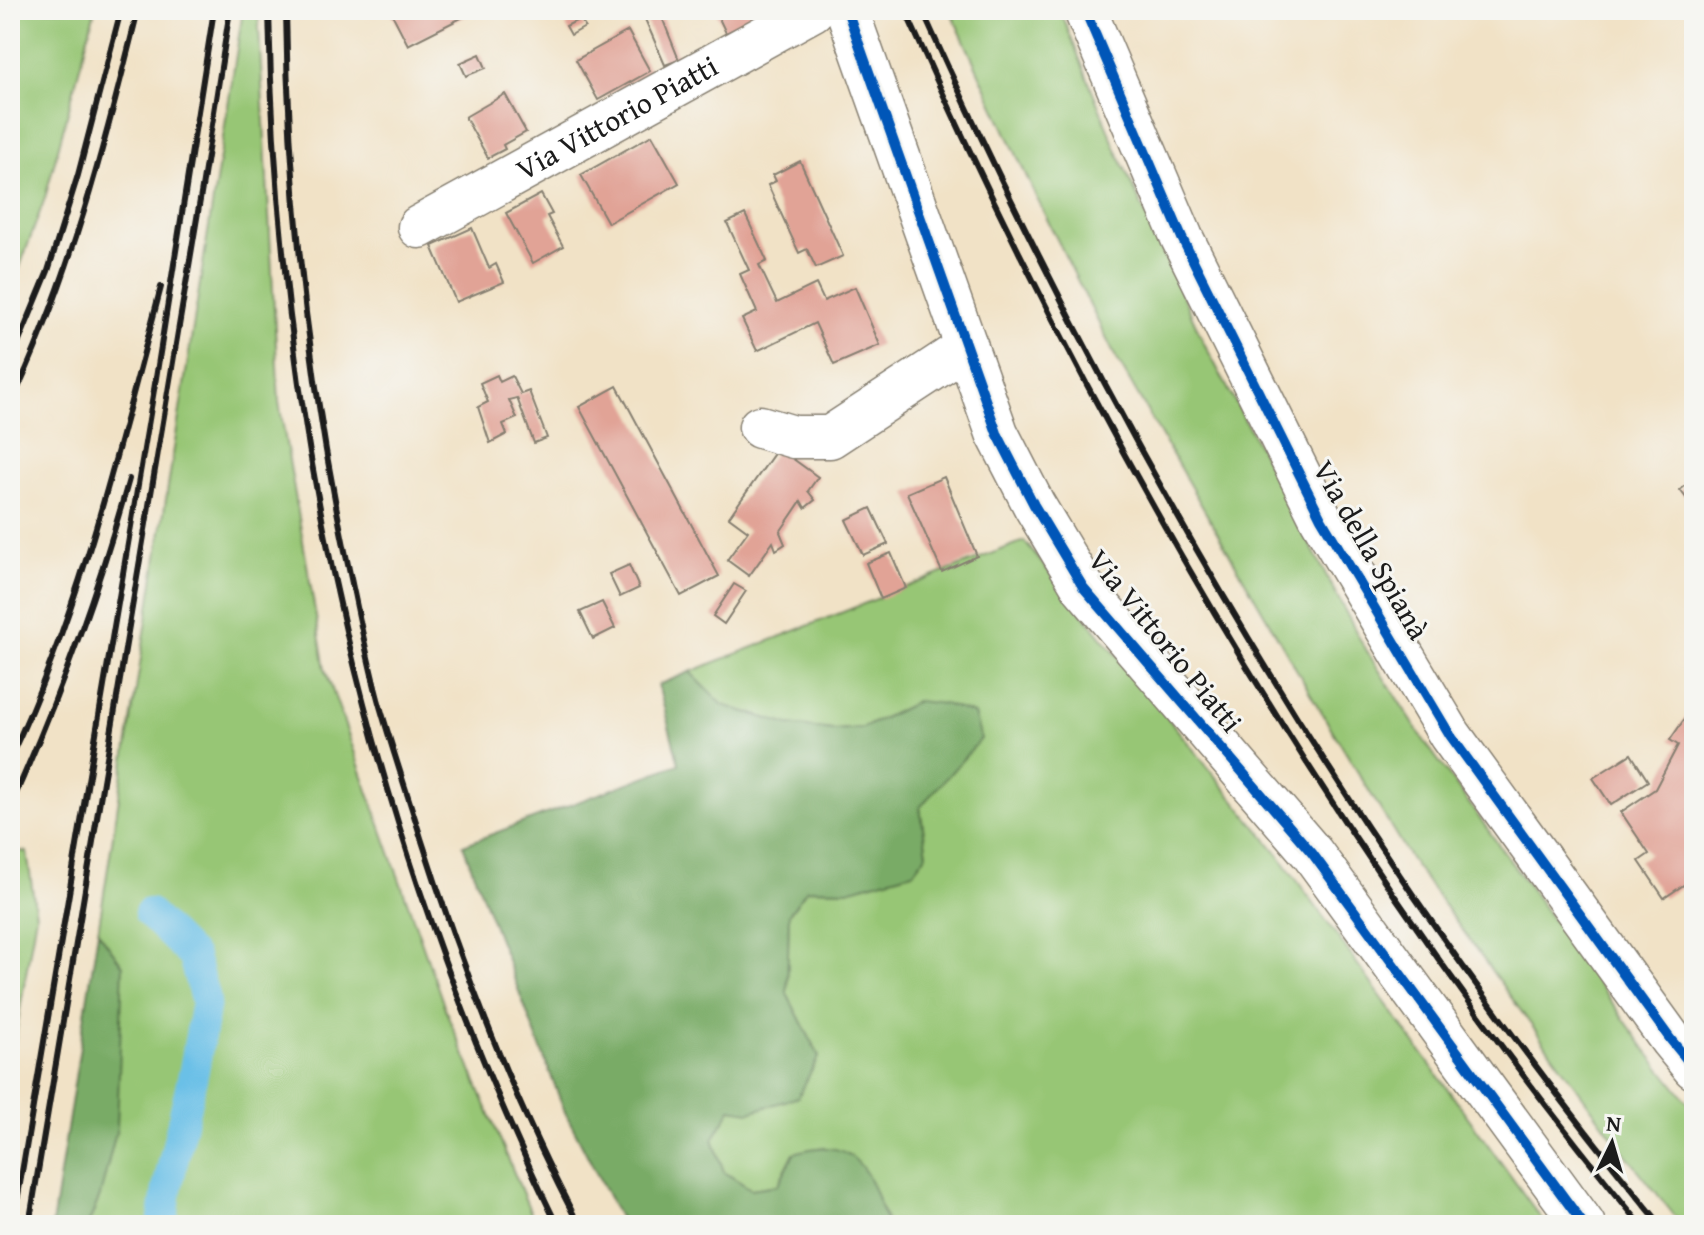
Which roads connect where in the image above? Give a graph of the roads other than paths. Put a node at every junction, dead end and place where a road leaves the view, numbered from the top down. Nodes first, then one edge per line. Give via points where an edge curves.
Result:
1 (813, 10) edge
2 (847, 10) edge
3 (1085, 10) edge
4 (419, 227) dead end
5 (967, 347) junction
6 (760, 427) dead end
7 (1686, 1043) edge
8 (1584, 1225) edge

1 - 4 street, Via Vittorio Piatti
2 - 5 street, Via Vittorio Piatti
3 - 7 street, Via della Spianà via 1182,238 1321,518 1450,735
5 - 6 street via 830,437 794,437
5 - 8 street, Via Vittorio Piatti via 997,433 1083,587 1312,853

